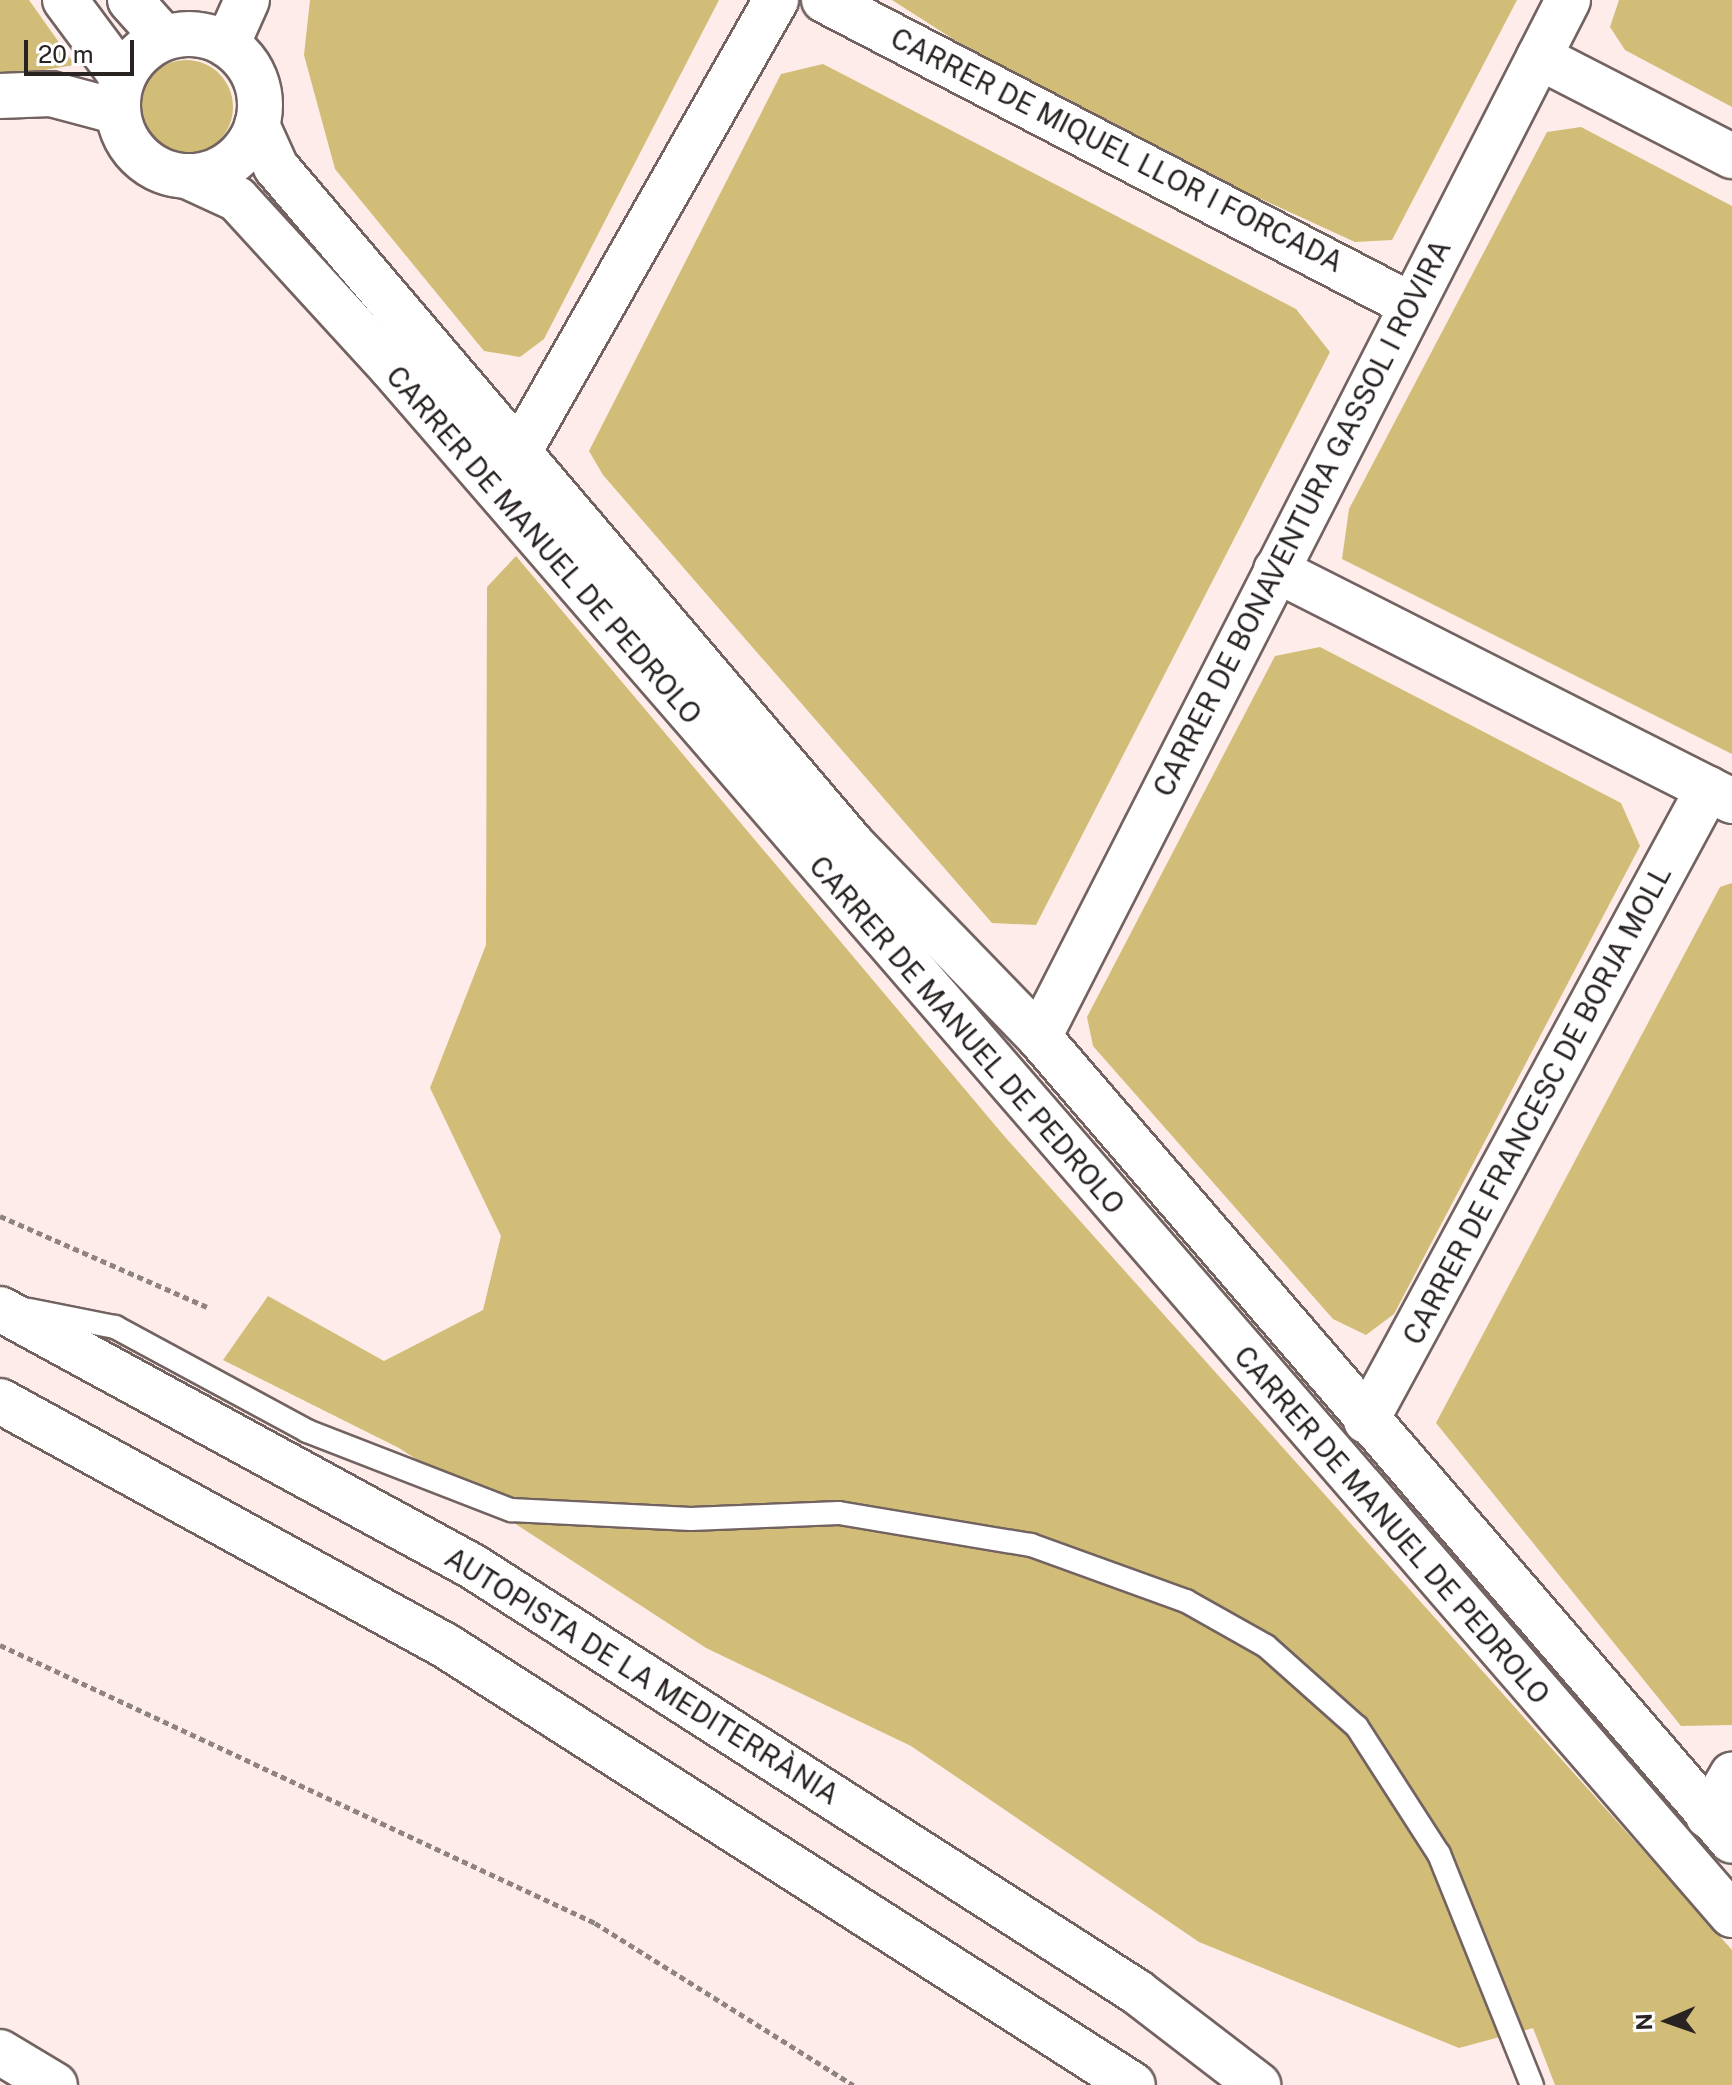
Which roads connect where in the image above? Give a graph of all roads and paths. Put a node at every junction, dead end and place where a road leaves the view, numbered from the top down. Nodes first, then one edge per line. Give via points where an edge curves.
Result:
1 (65, 0) edge
2 (130, 0) edge
3 (247, 0) edge
4 (776, 0) edge
5 (824, 0) edge
6 (1568, 0) edge
7 (164, 38) junction
8 (227, 45) junction
9 (1539, 57) junction
10 (120, 95) junction
11 (0, 96) edge
12 (257, 125) junction
13 (1732, 156) edge
14 (187, 176) junction
15 (1409, 304) junction
16 (520, 450) junction
17 (1276, 570) junction
18 (1720, 795) edge
19 (1039, 1037) junction
20 (0, 1216) edge
21 (0, 1306) edge
22 (207, 1307) dead end
23 (0, 1401) edge
24 (1366, 1421) junction
25 (0, 1645) edge
26 (1732, 1775) edge
27 (1720, 1828) edge
28 (1732, 1915) edge
29 (0, 2052) edge
30 (55, 2085) edge
31 (853, 2085) edge
32 (1133, 2085) edge
33 (1258, 2085) edge
34 (1532, 2085) edge

1 - 10 main road
2 - 7 main road
3 - 8 main road
4 - 16 main road
5 - 15 main road, CARRER DE MIQUEL LLOR I FORCADA
6 - 9 main road, CARRER DE BONAVENTURA GASSOL I ROVIRA
7 - 8 main road via 185,34
7 - 10 main road via 146,47
8 - 12 main road via 255,79
9 - 13 main road
9 - 15 main road, CARRER DE BONAVENTURA GASSOL I ROVIRA
10 - 11 main road
10 - 14 main road via 133,150 148,164
12 - 14 main road via 231,162
12 - 16 main road, CARRER DE MANUEL DE PEDROLO via 276,167
14 - 28 main road, CARRER DE MANUEL DE PEDROLO via 237,199 391,367
15 - 17 main road, CARRER DE BONAVENTURA GASSOL I ROVIRA
16 - 19 main road, CARRER DE MANUEL DE PEDROLO via 852,844
17 - 18 main road
17 - 19 main road, CARRER DE BONAVENTURA GASSOL I ROVIRA
18 - 24 main road, CARRER DE FRANCESC DE BORJA MOLL
19 - 24 main road, CARRER DE MANUEL DE PEDROLO
20 - 22 path
21 - 33 main road, AUTOPISTA DE LA MEDITERRÀNIA via 472,1566 1137,1992
21 - 34 lane via 115,1327 307,1431 511,1510 691,1519 839,1513 1031,1545 1186,1601 1266,1646 1357,1727 1439,1854
23 - 32 main road via 446,1646
24 - 27 main road, CARRER DE MANUEL DE PEDROLO
25 - 31 path via 595,1923
26 - 27 main road
29 - 30 main road

